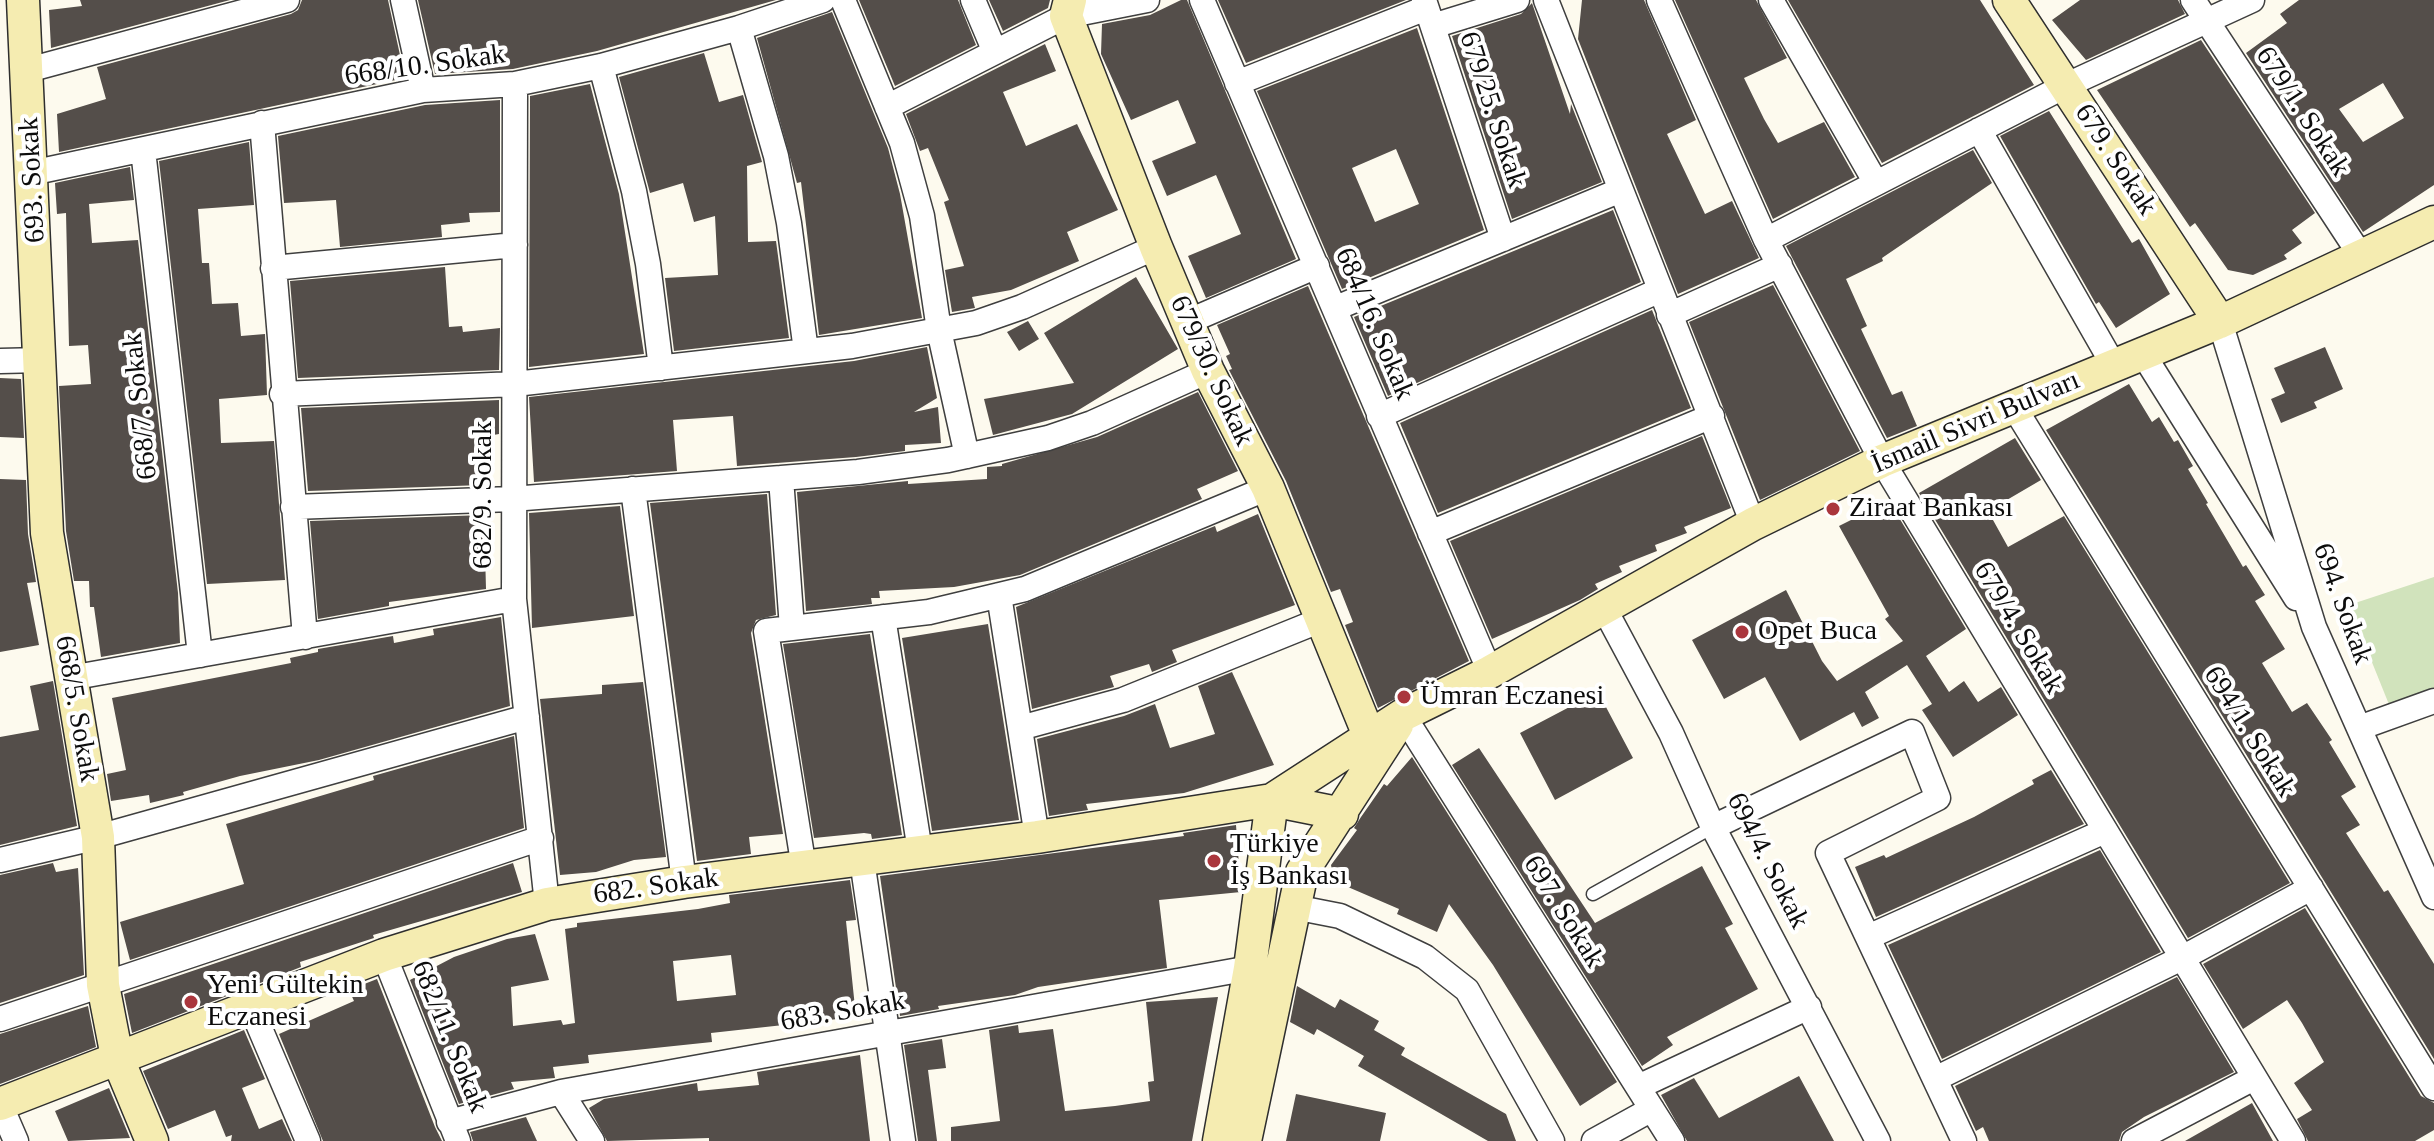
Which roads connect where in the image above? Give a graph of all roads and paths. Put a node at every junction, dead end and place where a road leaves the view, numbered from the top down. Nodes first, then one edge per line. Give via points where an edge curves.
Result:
1 (23, 0) edge
2 (287, 0) edge
3 (403, 0) edge
4 (823, 0) edge
5 (843, 0) edge
6 (973, 0) edge
7 (1147, 0) edge
8 (1202, 0) edge
9 (1517, 0) edge
10 (1546, 0) edge
11 (1659, 0) edge
12 (1771, 0) edge
13 (2009, 0) edge
14 (2193, 0) edge
15 (2252, 0) edge
16 (1068, 8) edge
17 (1428, 11) edge
18 (2206, 21) junction
19 (739, 28) junction
20 (995, 52) junction
21 (601, 66) junction
22 (28, 70) junction
23 (1237, 83) junction
24 (515, 84) junction
25 (2067, 85) junction
26 (423, 90) junction
27 (887, 107) junction
28 (262, 123) junction
29 (1979, 130) junction
30 (143, 150) junction
31 (31, 173) junction
32 (1876, 183) junction
33 (1621, 190) junction
34 (2434, 222) edge
35 (1503, 239) junction
36 (1766, 240) junction
37 (515, 245) junction
38 (1156, 247) junction
39 (2361, 256) junction
40 (1780, 265) junction
41 (1317, 266) junction
42 (273, 268) junction
43 (1658, 291) junction
44 (1336, 308) junction
45 (1669, 315) junction
46 (1187, 322) junction
47 (2220, 322) junction
48 (939, 330) junction
49 (806, 351) junction
50 (42, 360) junction
51 (2128, 360) junction
52 (0, 361) edge
53 (661, 368) junction
54 (1208, 371) junction
55 (515, 384) junction
56 (282, 394) junction
57 (2014, 407) junction
58 (1379, 416) junction
59 (1712, 416) junction
60 (967, 456) junction
61 (1882, 461) junction
62 (781, 478) junction
63 (1268, 488) junction
64 (633, 489) junction
65 (512, 499) junction
66 (293, 507) junction
67 (1753, 524) junction
68 (1430, 533) junction
69 (999, 595) junction
70 (514, 599) junction
71 (1604, 608) junction
72 (883, 617) junction
73 (1321, 620) junction
74 (2314, 627) junction
75 (792, 628) junction
76 (305, 637) junction
77 (200, 655) junction
78 (1490, 672) junction
79 (70, 678) junction
80 (2434, 701) edge
81 (1403, 715) junction
82 (527, 717) junction
83 (1020, 728) junction
84 (2359, 728) junction
85 (1370, 738) junction
86 (1272, 800) junction
87 (1342, 814) junction
88 (1713, 827) junction
89 (2105, 831) junction
90 (98, 837) junction
91 (1037, 837) junction
92 (541, 838) junction
93 (920, 851) junction
94 (0, 860) edge
95 (862, 860) junction
96 (804, 868) junction
97 (684, 882) junction
98 (2311, 888) junction
99 (1593, 894) dead end
100 (2434, 897) edge
101 (547, 904) junction
102 (1294, 907) junction
103 (1868, 937) junction
104 (384, 955) junction
105 (2182, 958) junction
106 (1250, 968) junction
107 (103, 985) junction
108 (250, 1005) junction
109 (1809, 1007) junction
110 (0, 1019) edge
111 (886, 1035) junction
112 (117, 1057) junction
113 (2254, 1078) junction
114 (1935, 1079) junction
115 (1638, 1087) junction
116 (2434, 1088) edge
117 (561, 1092) junction
118 (0, 1104) edge
119 (1652, 1109) junction
120 (453, 1131) edge
121 (16, 1141) edge
122 (152, 1141) edge
123 (308, 1141) edge
124 (592, 1141) edge
125 (903, 1141) edge
126 (1219, 1141) edge
127 (1245, 1141) edge
128 (1552, 1141) edge
129 (1594, 1141) edge
130 (1672, 1141) edge
131 (1878, 1141) edge
132 (1964, 1141) edge
133 (2134, 1141) edge
134 (2293, 1141) edge

1 - 22 street, 693. Sokak
2 - 22 street
3 - 26 street
4 - 19 street, 668/10. Sokak
5 - 27 street
6 - 20 street
7 - 16 street
8 - 23 street, 684/16. Sokak
9 - 17 street
10 - 33 street
11 - 36 street, 679/4. Sokak
12 - 32 street
13 - 25 street, 679. Sokak
14 - 18 street, 679/1. Sokak
15 - 18 street
16 - 20 street
16 - 38 street, 679/30. Sokak
17 - 23 street
17 - 35 street, 679/25. Sokak
18 - 25 street
18 - 39 street, 679/1. Sokak
19 - 21 street, 668/10. Sokak
19 - 49 street via 776,156
20 - 27 street
21 - 24 street, 668/10. Sokak
21 - 53 street via 634,191
22 - 31 street, 693. Sokak
23 - 41 street, 684/16. Sokak
24 - 26 street, 668/10. Sokak
24 - 37 street, 682/9. Sokak
25 - 29 street
25 - 47 street, 679. Sokak
26 - 28 street, 668/10. Sokak
27 - 48 street via 922,216
28 - 30 street, 668/10. Sokak
28 - 42 street
29 - 32 street
29 - 51 street
30 - 31 street, 668/10. Sokak
30 - 77 street, 668/7. Sokak
31 - 50 street, 693. Sokak
32 - 36 street
33 - 35 street
33 - 43 street
34 - 39 street, İsmail Sivri Bulvarı
35 - 44 street
36 - 40 street, 679/4. Sokak
37 - 42 street
37 - 55 street, 682/9. Sokak
38 - 46 street, 679/30. Sokak
38 - 48 street via 1022,307
39 - 47 street, İsmail Sivri Bulvarı
40 - 45 street
40 - 61 street, 679/4. Sokak
41 - 44 street, 684/16. Sokak
41 - 46 street
42 - 56 street
43 - 45 street
43 - 58 street
44 - 58 street, 684/16. Sokak
45 - 59 street
46 - 54 street, 679/30. Sokak
47 - 51 street, İsmail Sivri Bulvarı
47 - 74 street, 694. Sokak
48 - 49 street
48 - 60 street
49 - 53 street
50 - 52 street
50 - 79 street, 668/5. Sokak via 47,533
51 - 57 street, İsmail Sivri Bulvarı
51 - 74 street
53 - 55 street
54 - 60 street via 1092,423
54 - 63 street, 679/30. Sokak
55 - 56 street
55 - 65 street, 682/9. Sokak
56 - 66 street
57 - 61 street, İsmail Sivri Bulvarı
57 - 98 street, 694/1. Sokak
58 - 68 street, 684/16. Sokak
59 - 67 street
59 - 68 street
60 - 62 street
61 - 67 street, İsmail Sivri Bulvarı
61 - 89 street, 679/4. Sokak
62 - 64 street
62 - 75 street
63 - 69 street via 1110,557
63 - 73 street, 679/30. Sokak
64 - 65 street
64 - 97 street
65 - 66 street
65 - 70 street, 682/9. Sokak
66 - 76 street
67 - 71 street, İsmail Sivri Bulvarı
68 - 78 street, 684/16. Sokak
69 - 72 street
69 - 83 street
70 - 76 street
70 - 82 street, 682/9. Sokak
71 - 78 street, İsmail Sivri Bulvarı
71 - 88 street, 694/4. Sokak via 1671,733
72 - 75 street
72 - 93 street
73 - 83 street via 1123,700
73 - 85 street, 679/30. Sokak
74 - 84 street, 694. Sokak
75 - 96 street via 766,631
76 - 77 street
77 - 79 street
78 - 81 street, İsmail Sivri Bulvarı
79 - 90 street, 668/5. Sokak
80 - 84 street
81 - 85 street, İsmail Sivri Bulvarı
81 - 87 street
81 - 115 street, 697. Sokak
82 - 90 street
82 - 92 street, 682/9. Sokak
83 - 91 street
84 - 100 street, 694. Sokak
85 - 86 street, İsmail Sivri Bulvarı
86 - 87 street, 682. Sokak
86 - 91 street, 682. Sokak
86 - 106 street
87 - 102 street via 1302,872
88 - 99 lane
88 - 103 street via 1912,732 1938,798 1828,853
88 - 109 street, 694/4. Sokak
89 - 103 street
89 - 105 street, 679/4. Sokak
90 - 94 street
90 - 107 street, 668/5. Sokak
91 - 93 street, 682. Sokak
92 - 101 street, 682/9. Sokak
92 - 107 street
93 - 95 street, 682. Sokak
95 - 96 street, 682. Sokak
95 - 111 street
96 - 97 street, 682. Sokak
97 - 101 street, 682. Sokak
98 - 105 street
98 - 116 street, 694/1. Sokak
101 - 104 street, 682. Sokak
102 - 127 street
102 - 128 street via 1340,916 1425,957 1467,990
103 - 114 street
104 - 108 street, 682. Sokak
104 - 120 street, 682/11. Sokak
105 - 113 street, 679/4. Sokak
105 - 114 street
106 - 111 street, 683. Sokak
106 - 126 street
107 - 110 street
107 - 112 street, 668/5. Sokak
108 - 112 street, 682. Sokak
108 - 123 street
109 - 115 street
109 - 131 street, 694/4. Sokak
111 - 117 street, 683. Sokak
111 - 125 street
112 - 118 street, 682. Sokak
112 - 122 street, 668/5. Sokak
113 - 133 street
113 - 134 street, 679/4. Sokak
114 - 132 street
115 - 119 street, 697. Sokak
117 - 120 street, 683. Sokak
117 - 124 street
118 - 121 street
119 - 129 street
119 - 130 street, 697. Sokak

